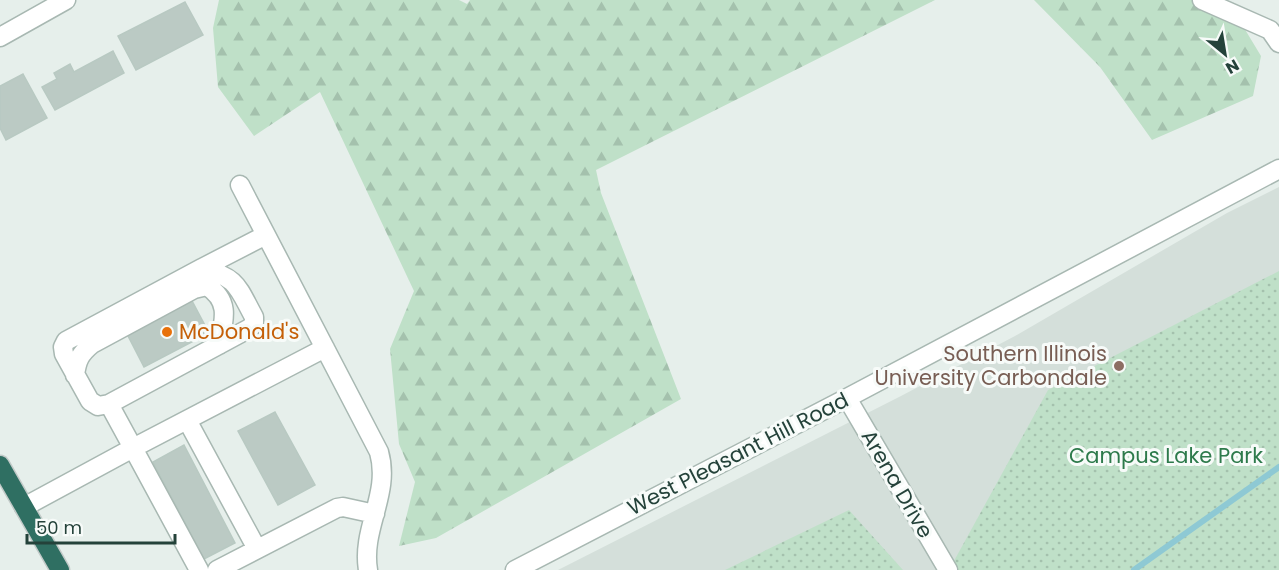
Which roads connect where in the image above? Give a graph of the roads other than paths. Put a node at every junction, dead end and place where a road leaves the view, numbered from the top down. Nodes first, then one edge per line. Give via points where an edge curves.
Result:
1 (66, 0) edge
2 (1202, 0) edge
3 (0, 37) edge
4 (1279, 43) edge
5 (1279, 170) edge
6 (240, 185) dead end
7 (266, 235) junction
8 (202, 268) junction
9 (219, 345) junction
10 (325, 348) junction
11 (75, 375) junction
12 (847, 398) junction
13 (109, 404) junction
14 (187, 420) junction
15 (133, 448) junction
16 (0, 465) edge
17 (24, 507) junction
18 (375, 514) junction
19 (257, 549) junction
20 (60, 570) edge
21 (200, 570) edge
22 (217, 570) edge
23 (368, 570) edge
24 (515, 570) edge
25 (948, 570) edge

1 - 3 street
2 - 4 street via 1270,30
5 - 12 street, West Pleasant Hill Road
6 - 7 street
7 - 8 street
7 - 10 street
8 - 9 street via 232,280 254,317 250,328
8 - 11 street via 66,341 63,354
9 - 11 street via 224,310 216,291 207,286 194,289 92,344 76,362
9 - 13 street
10 - 14 street
10 - 18 street via 383,465
11 - 13 street via 90,401 98,406
12 - 24 street, West Pleasant Hill Road
12 - 25 street, Arena Drive
13 - 15 street
14 - 15 street
14 - 19 street
15 - 17 street
15 - 21 street
16 - 17 highway
17 - 20 highway
18 - 19 street via 337,508
18 - 23 street via 367,542
19 - 22 street

